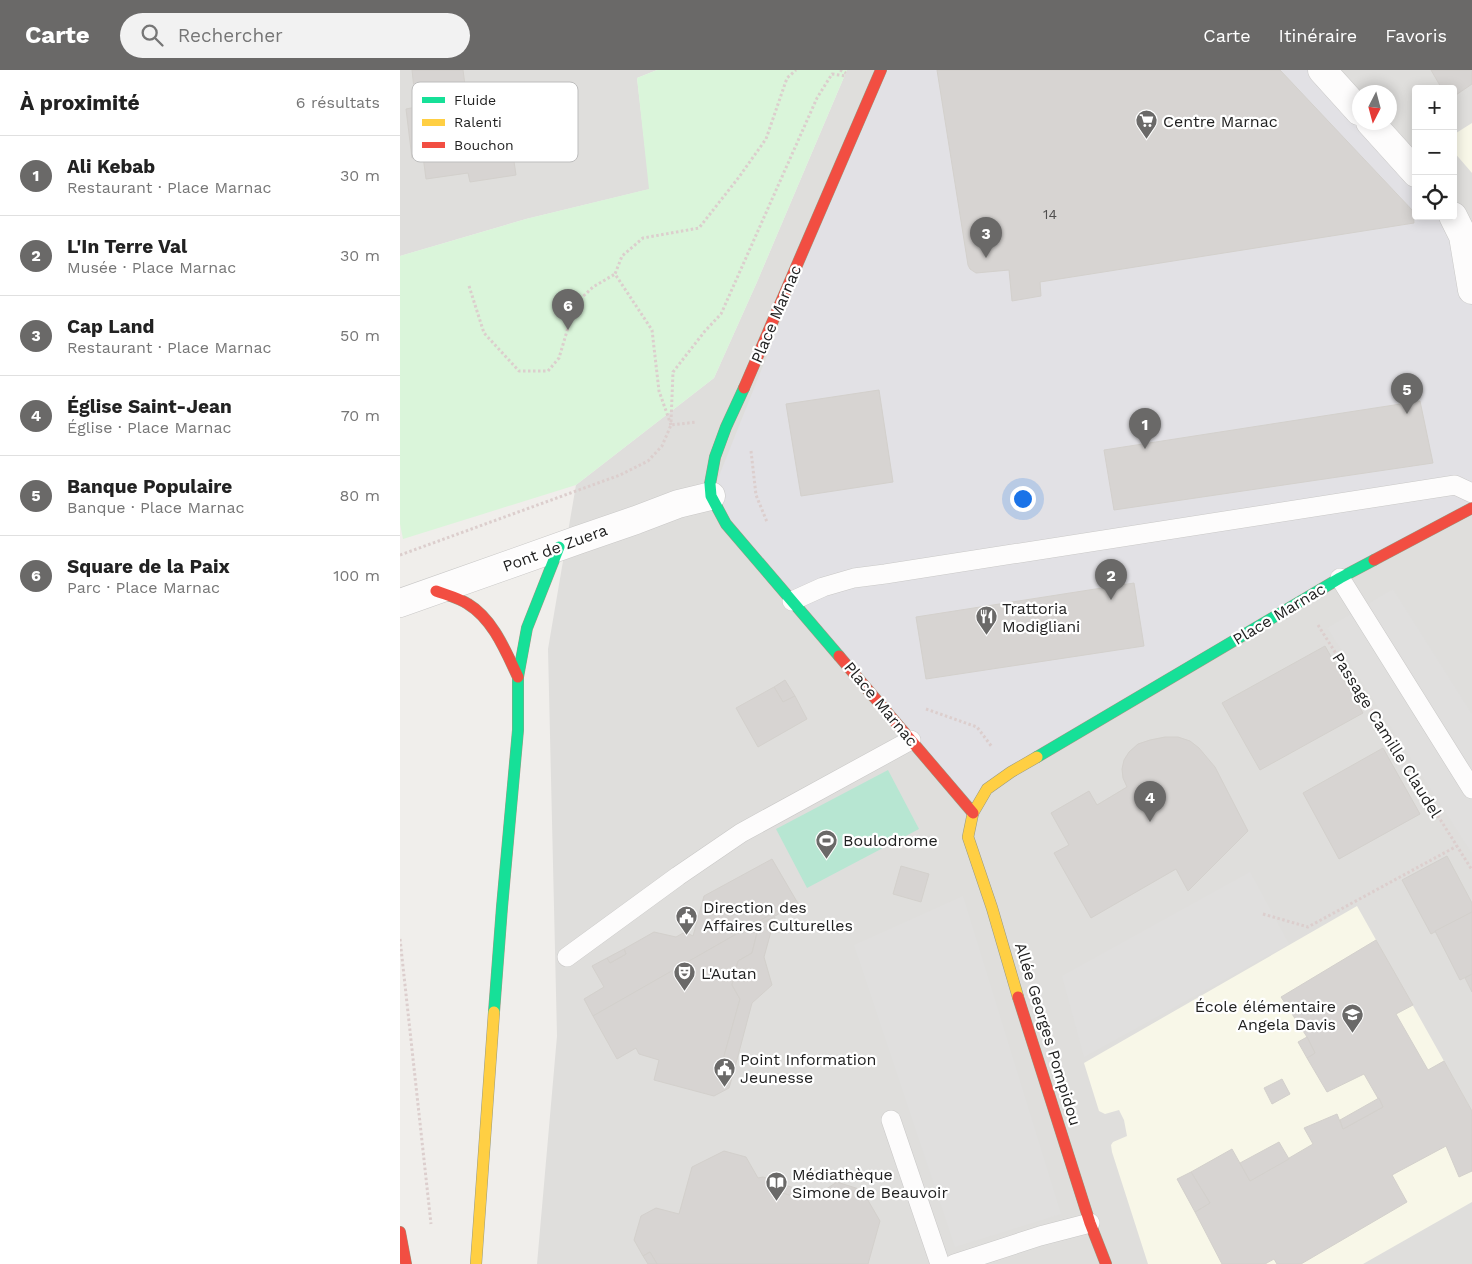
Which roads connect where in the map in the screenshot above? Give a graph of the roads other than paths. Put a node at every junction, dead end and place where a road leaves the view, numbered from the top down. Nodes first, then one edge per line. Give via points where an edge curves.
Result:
1 (881, 70) edge
2 (1322, 70) edge
3 (1352, 102) edge
4 (1377, 130) edge
5 (1412, 169) edge
6 (1455, 220) edge
7 (1472, 290) edge
8 (1472, 493) edge
9 (711, 496) junction
10 (1472, 508) edge
11 (559, 547) junction
12 (1340, 578) junction
13 (436, 591) junction
14 (792, 601) junction
15 (400, 603) edge
16 (518, 677) junction
17 (911, 740) junction
18 (1472, 789) edge
19 (973, 813) junction
20 (567, 957) dead end
21 (891, 1120) dead end
22 (1090, 1223) junction
23 (400, 1232) edge
24 (406, 1264) edge
25 (476, 1264) edge
26 (940, 1264) edge
27 (954, 1264) edge
28 (1106, 1264) edge

1 - 9 street, Place Marnac via 725,430 711,470
2 - 3 street
4 - 5 street
6 - 7 street via 1462,236
8 - 14 lane via 1455,485 854,578 823,586
9 - 11 street, Pont de Zuera via 678,504
9 - 14 street, Place Marnac via 726,524
10 - 12 street, Place Marnac
11 - 13 street, Pont de Zuera
11 - 16 street via 527,628
12 - 18 lane
12 - 19 street, Place Marnac via 1011,772 987,789
13 - 15 street, Pont de Zuera
13 - 16 street via 470,605 480,613 503,644
14 - 17 street, Place Marnac
16 - 25 street via 518,730
17 - 19 street, Place Marnac
17 - 20 lane via 741,833
19 - 22 street, Allée Georges Pompidou via 968,837
21 - 26 lane
22 - 27 lane
22 - 28 street, Allée Georges Pompidou
23 - 24 street

